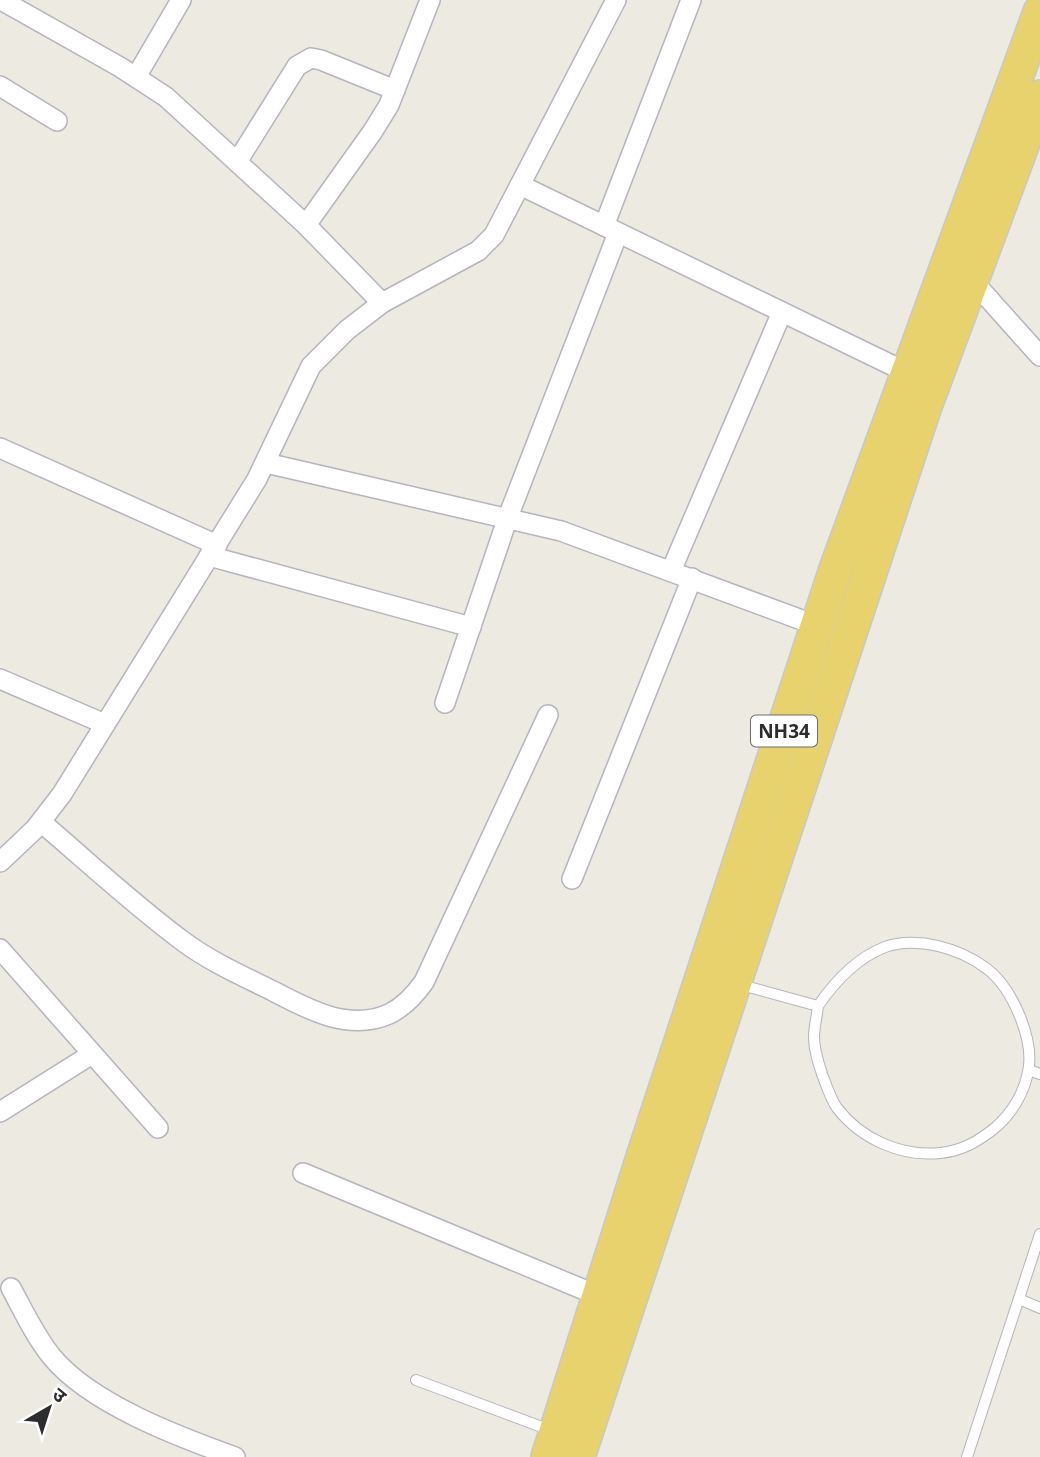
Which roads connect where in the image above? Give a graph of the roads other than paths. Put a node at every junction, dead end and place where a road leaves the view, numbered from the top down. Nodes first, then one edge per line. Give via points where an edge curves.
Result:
1 (1, 0) edge
2 (181, 0) edge
3 (430, 0) edge
4 (616, 0) edge
5 (691, 0) edge
6 (1040, 12) edge
7 (136, 77) junction
8 (0, 86) edge
9 (395, 90) junction
10 (1040, 97) edge
11 (57, 121) dead end
12 (237, 162) junction
13 (520, 185) junction
14 (306, 225) junction
15 (611, 229) junction
16 (972, 280) junction
17 (382, 303) junction
18 (782, 312) junction
19 (1040, 356) edge
20 (908, 373) junction
21 (0, 448) edge
22 (266, 463) junction
23 (508, 517) junction
24 (213, 550) junction
25 (671, 571) junction
26 (692, 578) junction
27 (818, 626) junction
28 (471, 627) junction
29 (0, 679) edge
30 (445, 703) dead end
31 (548, 715) dead end
32 (105, 724) junction
33 (41, 822) junction
34 (0, 862) edge
35 (572, 878) dead end
36 (0, 949) edge
37 (734, 982) junction
38 (818, 1006) junction
39 (92, 1054) junction
40 (1029, 1070) junction
41 (1040, 1074) edge
42 (0, 1112) edge
43 (158, 1128) dead end
44 (303, 1173) dead end
45 (1040, 1234) edge
46 (11, 1288) dead end
47 (599, 1296) junction
48 (1019, 1299) junction
49 (1040, 1308) edge
50 (416, 1380) dead end
51 (551, 1445) edge
52 (235, 1457) edge
53 (578, 1457) edge
54 (967, 1457) edge

1 - 7 street
2 - 7 street
3 - 9 street
4 - 13 street
5 - 15 street
6 - 20 highway, NH34
7 - 12 street via 166,97
8 - 11 street
9 - 12 street via 311,58 297,66
9 - 14 street via 373,131
10 - 16 highway, NH34
12 - 14 street
13 - 15 street
13 - 17 street via 494,235 478,251
14 - 17 street
15 - 18 street
15 - 23 street
16 - 19 street
16 - 37 highway, NH34 via 924,408
17 - 22 street via 311,366
18 - 20 street
18 - 25 street
20 - 27 highway, NH34
21 - 24 street
22 - 23 street
22 - 24 street
23 - 25 street via 580,537
23 - 28 street
24 - 28 street
24 - 32 street
25 - 26 street
26 - 27 street
26 - 35 street
27 - 47 highway, NH34
28 - 30 street
29 - 32 street
31 - 33 street via 424,982 410,1001 387,1015 365,1020 335,1019 312,1011 210,959
32 - 33 street
33 - 34 street
36 - 39 street
37 - 38 lane
37 - 53 highway, NH34
38 - 40 lane via 842,976 887,946 922,942 957,951 987,969 1007,989 1020,1016
38 - 40 lane via 817,1060 837,1107 877,1141 905,1153 956,1151 982,1138 1006,1118
39 - 42 street
39 - 43 street
40 - 41 lane
44 - 47 street
45 - 48 lane
46 - 52 street via 37,1338 78,1382 120,1408
47 - 51 highway, NH34
48 - 49 lane
48 - 54 lane
50 - 51 lane

